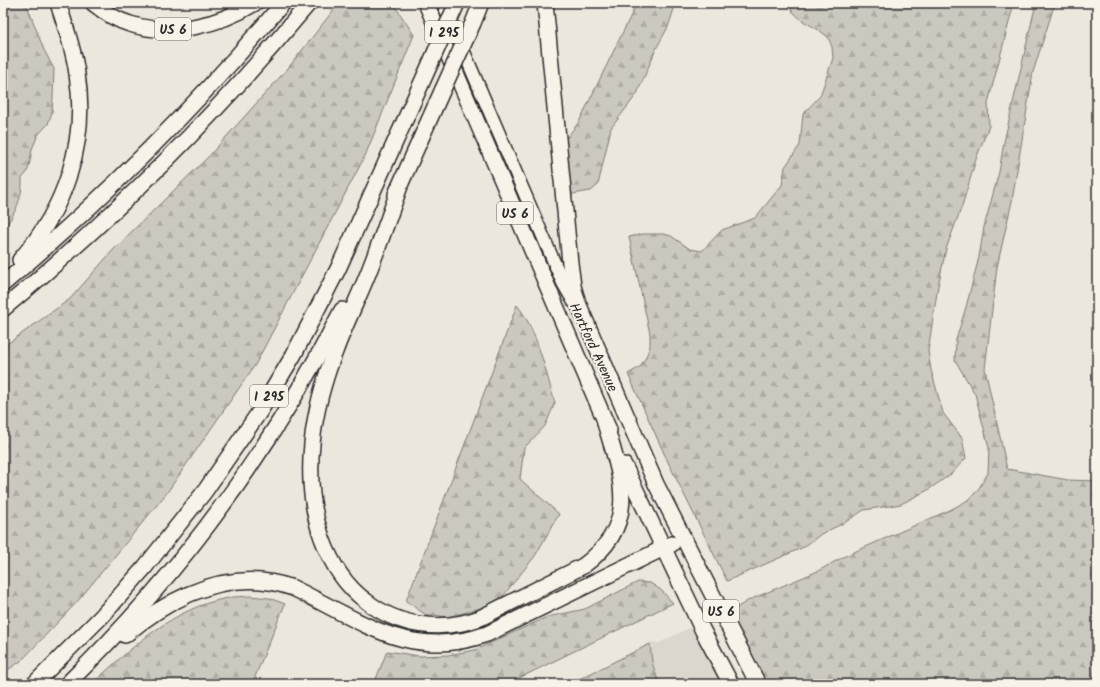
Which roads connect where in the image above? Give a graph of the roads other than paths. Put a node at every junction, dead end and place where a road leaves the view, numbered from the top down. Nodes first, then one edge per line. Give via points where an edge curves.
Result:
1 (58, 3) edge
2 (93, 3) edge
3 (255, 3) edge
4 (284, 3) edge
5 (309, 3) edge
6 (426, 3) edge
7 (443, 3) edge
8 (457, 3) edge
9 (481, 3) edge
10 (544, 3) edge
11 (400, 186) junction
12 (3, 277) edge
13 (3, 284) edge
14 (3, 309) edge
15 (585, 322) junction
16 (605, 423) junction
17 (683, 538) junction
18 (664, 548) junction
19 (78, 673) junction
20 (34, 684) edge
21 (67, 684) edge
22 (731, 684) edge
23 (758, 684) edge

1 - 12 highway via 77,74 80,110 76,149 62,194 48,223 30,249
2 - 3 highway, US 6 via 104,12 129,24 168,30 210,22
4 - 13 highway via 165,133 66,229
5 - 14 highway via 225,99 157,169
6 - 16 highway, Hartford Avenue / US 6
7 - 15 main road, Hartford Avenue via 563,283
8 - 20 highway, I 295, bridge via 338,269 260,411 205,491 145,567 102,616
9 - 11 highway, bridge
10 - 15 highway, US 6 via 571,269 576,296
11 - 16 highway via 369,271 331,361 314,425 310,476 313,507 323,542 345,581 362,599 391,617 421,625 446,626 480,618 583,566 598,554 609,540 617,525 621,509 620,475
11 - 19 highway via 340,315 259,453 204,530 170,572
15 - 17 highway, Hartford Avenue / US 6 via 647,466
16 - 18 highway, Hartford Avenue / US 6
17 - 18 highway
17 - 23 highway, Hartford Avenue / US 6
18 - 19 highway via 487,634 448,643 420,643 392,636 297,590 275,583 247,580 218,584 160,609
18 - 22 highway, Hartford Avenue / US 6
19 - 21 highway

